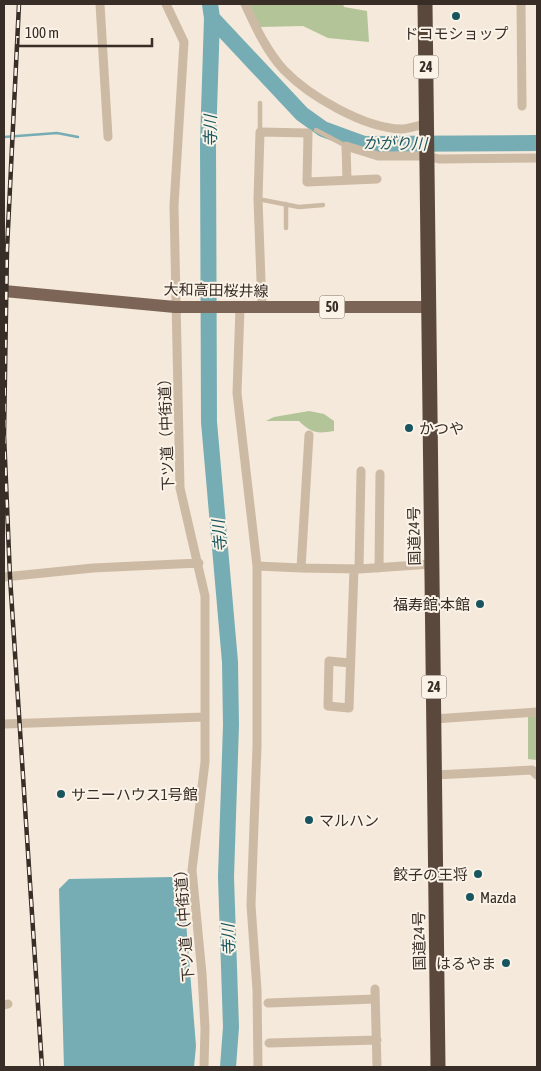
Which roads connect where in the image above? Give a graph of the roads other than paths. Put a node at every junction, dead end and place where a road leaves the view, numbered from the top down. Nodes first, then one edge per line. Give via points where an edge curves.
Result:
1 (100, 4) edge
2 (166, 4) edge
3 (246, 4) edge
4 (425, 4) edge
5 (521, 4) edge
6 (260, 103) dead end
7 (522, 106) dead end
8 (427, 127) junction
9 (316, 130) dead end
10 (260, 132) junction
11 (108, 137) dead end
12 (346, 146) junction
13 (427, 155) junction
14 (537, 158) edge
15 (377, 179) dead end
16 (347, 180) junction
17 (258, 199) junction
18 (286, 204) junction
19 (323, 205) dead end
20 (286, 228) dead end
21 (4, 291) edge
22 (178, 307) junction
23 (429, 307) junction
24 (237, 308) junction
25 (262, 308) junction
26 (309, 435) dead end
27 (361, 470) dead end
28 (380, 474) dead end
29 (199, 563) junction
30 (432, 564) junction
31 (257, 566) junction
32 (301, 568) junction
33 (379, 568) junction
34 (356, 569) junction
35 (4, 577) edge
36 (350, 663) junction
37 (537, 712) edge
38 (204, 717) junction
39 (434, 719) junction
40 (4, 724) edge
41 (537, 775) edge
42 (435, 776) junction
43 (375, 989) dead end
44 (376, 999) junction
45 (268, 1003) dead end
46 (377, 1040) junction
47 (269, 1043) dead end
48 (204, 1067) edge
49 (258, 1067) edge
50 (377, 1067) edge
51 (438, 1067) edge

1 - 11 street
2 - 22 street, 下ツ道（中街道） via 184,42 174,206
3 - 8 street via 283,69 304,88 359,121 402,129
4 - 8 highway, 国道24号 / 24
5 - 7 street
6 - 10 lane
8 - 13 highway, 国道24号 / 24
9 - 12 lane
10 - 16 street via 308,133 307,182
10 - 17 street
12 - 13 street via 378,156
12 - 16 street
13 - 14 street via 439,159
13 - 23 highway, 国道24号 / 24
15 - 16 street
17 - 18 lane
17 - 25 street
18 - 19 lane via 300,207
18 - 20 lane
21 - 22 main road, 大和高田桜井線 / 50
22 - 24 main road, 大和高田桜井線 / 50
22 - 29 street, 下ツ道（中街道） via 180,488
23 - 25 main road, 大和高田桜井線 / 50
23 - 30 highway, 国道24号 / 24
24 - 25 main road, 大和高田桜井線 / 50
24 - 31 street via 237,393
26 - 32 street
27 - 34 street
28 - 33 street
29 - 35 street via 93,568
29 - 38 street, 下ツ道（中街道） via 204,596
30 - 33 street
30 - 39 highway, 国道24号 / 24
31 - 32 street
31 - 49 street via 257,746 251,906
32 - 34 street
33 - 34 street
34 - 36 street
36 - 36 street via 349,708 328,706 329,662
37 - 39 street
38 - 40 street
38 - 48 street, 下ツ道（中街道） via 204,762 192,870 202,983
39 - 42 highway, 国道24号 / 24
41 - 42 street via 532,770
42 - 51 highway, 国道24号 / 24
43 - 44 street
44 - 45 street
44 - 46 street
46 - 47 street
46 - 50 street

